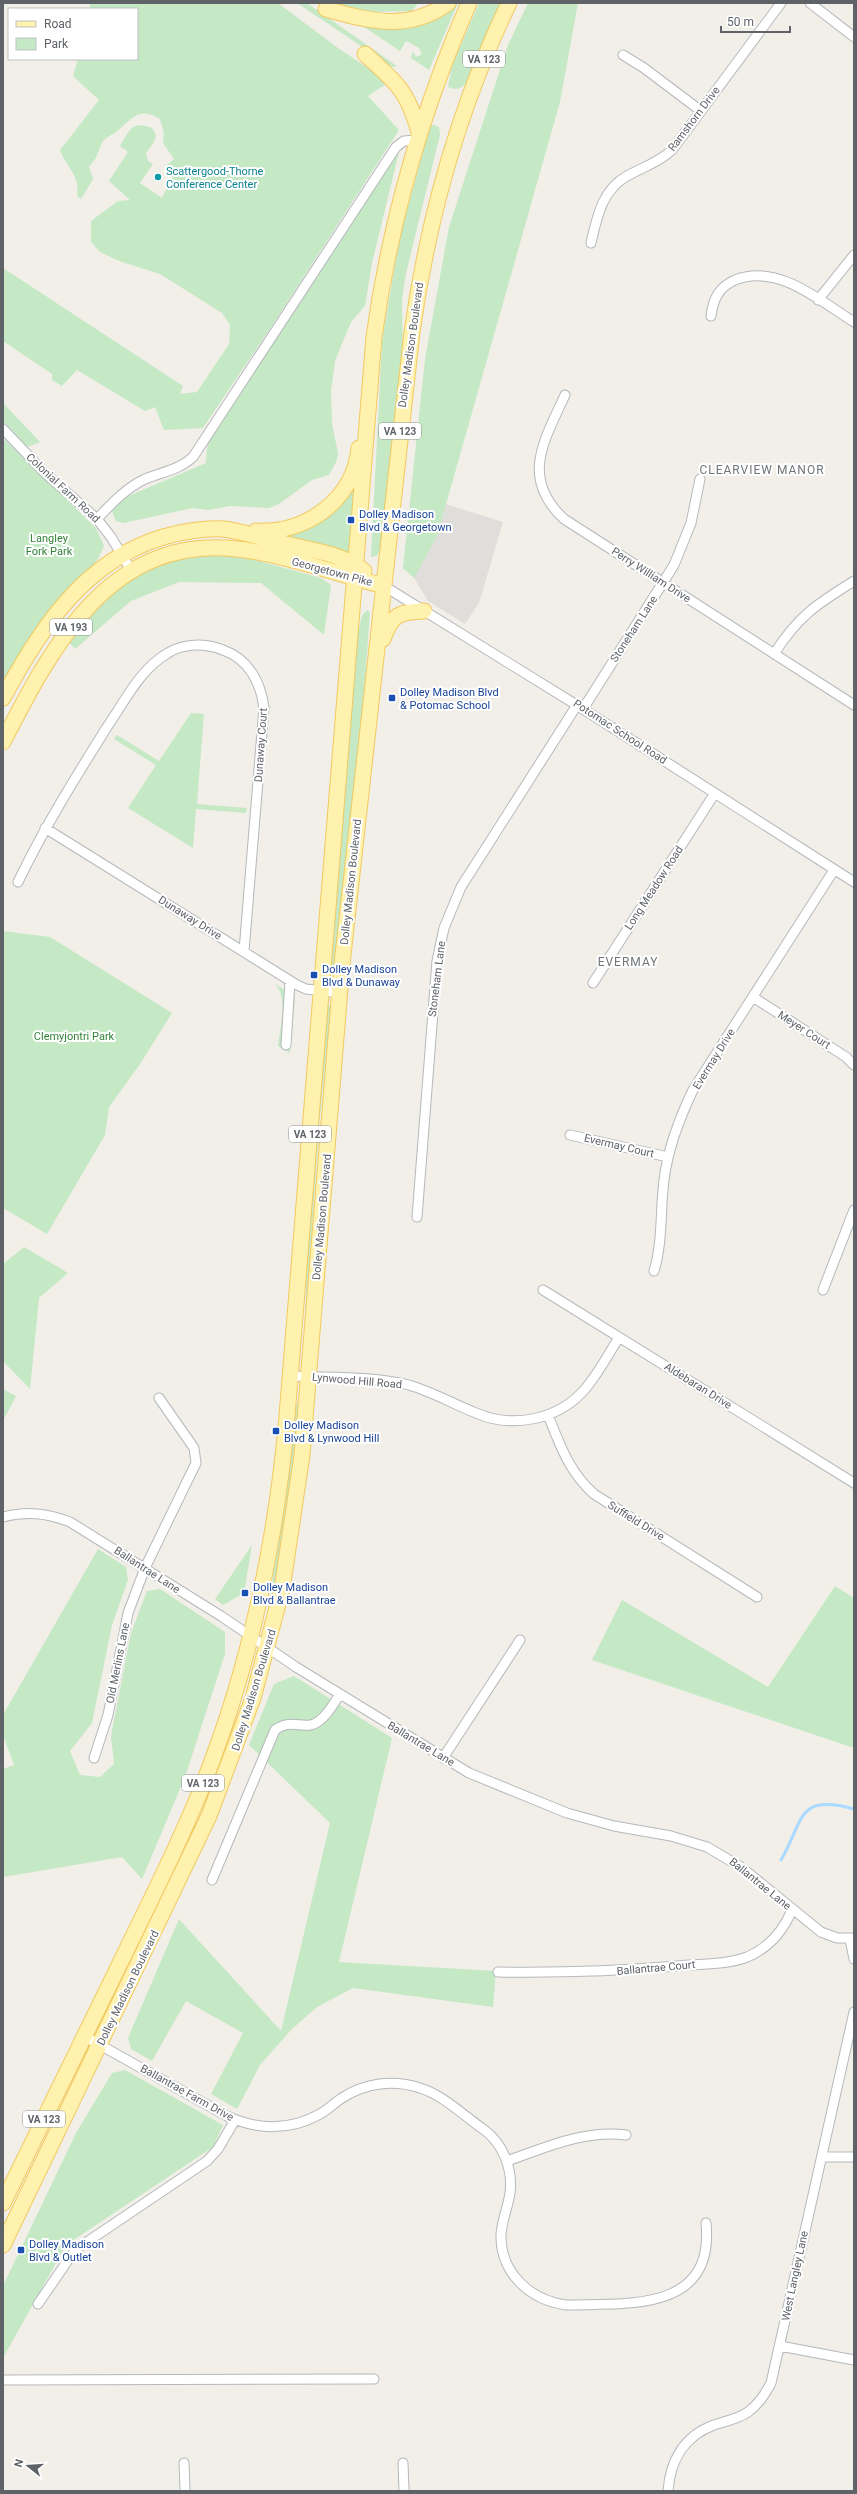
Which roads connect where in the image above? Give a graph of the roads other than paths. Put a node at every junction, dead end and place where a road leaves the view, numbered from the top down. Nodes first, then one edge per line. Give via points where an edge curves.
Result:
1 (448, 3) edge
2 (469, 3) edge
3 (509, 3) edge
4 (781, 3) edge
5 (810, 3) edge
6 (326, 9) dead end
7 (854, 37) edge
8 (365, 54) dead end
9 (623, 56) dead end
10 (701, 111) junction
11 (418, 136) junction
12 (591, 243) dead end
13 (854, 255) edge
14 (818, 300) junction
15 (711, 316) dead end
16 (854, 322) edge
17 (372, 370) junction
18 (565, 395) dead end
19 (3, 429) edge
20 (700, 479) dead end
21 (97, 519) junction
22 (224, 530) junction
23 (122, 554) junction
24 (131, 570) junction
25 (357, 572) junction
26 (854, 581) edge
27 (664, 583) junction
28 (384, 586) junction
29 (424, 611) junction
30 (774, 654) junction
31 (376, 661) junction
32 (3, 698) edge
33 (854, 705) edge
34 (580, 707) junction
35 (3, 742) edge
36 (715, 793) junction
37 (45, 828) junction
38 (834, 870) junction
39 (18, 882) dead end
40 (854, 882) edge
41 (244, 951) junction
42 (290, 981) junction
43 (593, 983) dead end
44 (322, 991) junction
45 (340, 993) junction
46 (752, 997) junction
47 (286, 1045) dead end
48 (854, 1065) edge
49 (570, 1135) dead end
50 (668, 1157) junction
51 (854, 1210) edge
52 (417, 1217) dead end
53 (654, 1271) dead end
54 (543, 1290) dead end
55 (823, 1290) dead end
56 (619, 1337) junction
57 (291, 1376) junction
58 (309, 1377) junction
59 (159, 1398) dead end
60 (548, 1415) junction
61 (854, 1483) edge
62 (3, 1517) edge
63 (145, 1568) junction
64 (757, 1597) dead end
65 (251, 1636) junction
66 (520, 1640) dead end
67 (268, 1648) junction
68 (340, 1694) junction
69 (94, 1758) dead end
70 (444, 1758) junction
71 (212, 1880) dead end
72 (792, 1910) junction
73 (852, 1939) edge
74 (854, 1960) edge
75 (498, 1972) dead end
76 (854, 2012) edge
77 (84, 2036) junction
78 (100, 2045) junction
79 (236, 2120) junction
80 (626, 2135) dead end
81 (822, 2157) junction
82 (854, 2157) edge
83 (507, 2161) junction
84 (3, 2203) edge
85 (706, 2223) dead end
86 (3, 2245) edge
87 (38, 2304) dead end
88 (780, 2346) junction
89 (854, 2360) edge
90 (374, 2379) dead end
91 (3, 2380) edge
92 (184, 2463) dead end
93 (403, 2463) dead end
94 (185, 2491) edge
95 (404, 2491) edge
96 (668, 2491) edge

1 - 6 main road via 423,17 390,23 364,20
2 - 11 main road, Dolley Madison Boulevard / VA 123 via 442,67
3 - 28 main road, Dolley Madison Boulevard / VA 123 via 456,135 427,244 407,366
4 - 10 street, Ramshorn Drive
5 - 7 street
8 - 11 main road via 405,93
9 - 10 street via 644,68
10 - 12 street, Ramshorn Drive via 663,158 627,176 609,192 597,219
11 - 17 main road, Dolley Madison Boulevard / VA 123 via 388,254
11 - 21 street via 396,146 193,457 183,466 145,479 131,487
13 - 14 street
14 - 15 street via 778,278 750,276 728,283 722,288 712,304
14 - 16 street
17 - 22 main road via 356,464 347,484 335,501 317,516 288,528 265,531
17 - 25 main road, Dolley Madison Boulevard / VA 123
18 - 27 street, Perry William Drive via 540,453 539,477 547,500 564,519
19 - 21 street, Colonial Farm Road via 44,472
20 - 27 street, Stoneham Lane via 691,523 681,551
21 - 23 street, Colonial Farm Road
22 - 23 main road, Georgetown Pike / VA 193 via 203,529 172,534
22 - 25 main road, Georgetown Pike / VA 193 via 345,560
23 - 24 street, Colonial Farm Road
23 - 32 main road, Georgetown Pike / VA 193 via 97,570 66,602
24 - 25 main road, Georgetown Pike / VA 193 via 179,551 219,547
24 - 35 main road, Georgetown Pike / VA 193 via 98,595 71,627 37,677
25 - 28 main road, Georgetown Pike / VA 193
25 - 44 main road, Dolley Madison Boulevard / VA 123
26 - 30 street via 804,614
27 - 30 street, Perry William Drive
27 - 34 street, Stoneham Lane
28 - 29 street, Potomac School Road
28 - 31 main road, Dolley Madison Boulevard / VA 123
29 - 31 main road via 404,612 392,619
29 - 34 street, Potomac School Road
30 - 33 street, Perry William Drive
31 - 45 main road, Dolley Madison Boulevard / VA 123
34 - 36 street, Potomac School Road
34 - 52 street, Stoneham Lane via 461,887 444,928 437,961
36 - 38 street, Potomac School Road
36 - 43 street, Long Meadow Road
37 - 39 street, Dunaway Court
37 - 41 street, Dunaway Drive
37 - 41 street, Dunaway Court via 151,664 168,652 191,645 215,646 238,658 257,680 264,708
38 - 40 street, Potomac School Road
38 - 46 street, Evermay Drive
41 - 42 street, Dunaway Drive
42 - 44 street, Dunaway Drive via 306,989
42 - 47 street
44 - 45 street, Dunaway Drive
44 - 57 main road, Dolley Madison Boulevard / VA 123
45 - 58 main road, Dolley Madison Boulevard / VA 123
46 - 48 street, Meyer Court via 846,1057
46 - 50 street, Evermay Drive via 693,1090 680,1119
49 - 50 street, Evermay Court
50 - 53 street, Evermay Drive via 664,1180 661,1240
51 - 55 street
54 - 56 street, Aldebaran Drive
56 - 60 street, Lynwood Hill Road via 586,1389 562,1408
56 - 61 street, Aldebaran Drive
57 - 58 street, Lynwood Hill Road
57 - 65 main road, Dolley Madison Boulevard / VA 123 via 275,1524
58 - 60 street, Lynwood Hill Road via 406,1385 444,1397 475,1413 505,1421 534,1419
58 - 67 main road, Dolley Madison Boulevard / VA 123 via 292,1534
59 - 63 street, Old Merlins Lane via 194,1448 196,1463
60 - 64 street, Suffield Drive via 573,1472 589,1489
62 - 63 street, Ballantrae Lane via 28,1513 70,1522
63 - 65 street, Ballantrae Lane
63 - 69 street, Old Merlins Lane via 123,1633 108,1715
65 - 67 street, Ballantrae Lane
65 - 77 main road, Dolley Madison Boulevard / VA 123 via 229,1712 200,1790 169,1861
66 - 70 street
67 - 68 street, Ballantrae Lane
67 - 78 main road, Dolley Madison Boulevard / VA 123 via 247,1717 214,1805
68 - 70 street, Ballantrae Lane
68 - 71 street via 319,1722 305,1726 288,1723 275,1730
70 - 72 street, Ballantrae Lane via 498,1786 567,1813 614,1826 671,1836 707,1847 741,1867
72 - 73 street, Ballantrae Lane via 829,1936
72 - 75 street, Ballantrae Court via 771,1942 760,1950 734,1960 615,1972
73 - 74 street
76 - 81 street, West Langley Lane
77 - 78 street, Ballantrae Farm Drive
77 - 84 main road, Dolley Madison Boulevard / VA 123
78 - 79 street, Ballantrae Farm Drive
78 - 86 main road, Dolley Madison Boulevard / VA 123
79 - 83 street, Ballantrae Farm Drive via 264,2127 293,2125 319,2114 340,2099 365,2087 406,2084 435,2094 484,2130 501,2148
79 - 87 street via 218,2149 207,2161 75,2250
80 - 83 street via 588,2136 568,2140
81 - 82 street
81 - 88 street, West Langley Lane
83 - 85 street, Ballantrae Farm Drive via 510,2193 501,2235 505,2259 520,2284 542,2299 554,2303 566,2305 647,2302 670,2295 690,2281 702,2260 707,2235
88 - 89 street
88 - 96 street, West Langley Lane via 765,2394 744,2415 707,2428 686,2442 672,2464
90 - 91 street
92 - 94 street
93 - 95 street

